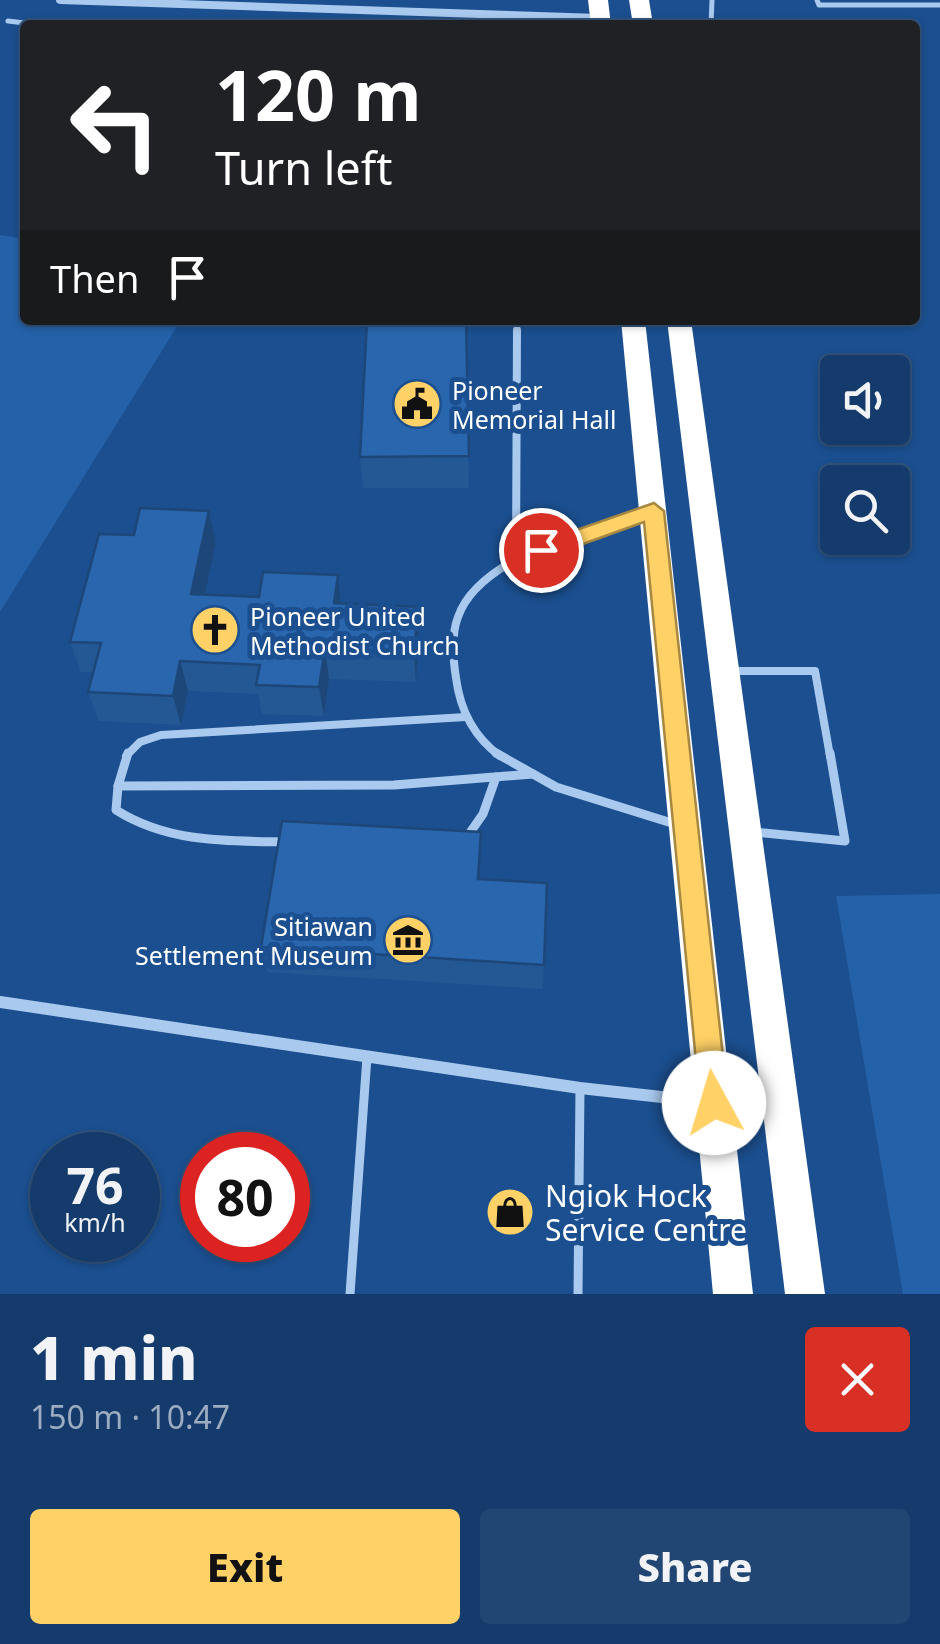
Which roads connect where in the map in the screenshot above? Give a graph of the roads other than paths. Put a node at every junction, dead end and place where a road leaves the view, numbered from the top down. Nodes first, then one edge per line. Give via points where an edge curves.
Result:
1 (60, 0) edge
2 (818, 0) edge
3 (940, 5) edge
4 (600, 14) edge
5 (8, 21) dead end
6 (20, 22) edge
7 (517, 325) edge
8 (634, 325) edge
9 (681, 325) edge
10 (654, 511) junction
11 (516, 560) junction
12 (672, 670) junction
13 (723, 671) junction
14 (466, 717) junction
15 (533, 774) junction
16 (496, 777) junction
17 (118, 786) junction
18 (684, 826) junction
19 (744, 831) junction
20 (302, 842) edge
21 (454, 847) edge
22 (0, 1002) edge
23 (367, 1057) junction
24 (580, 1088) junction
25 (714, 1103) junction
26 (782, 1110) junction
27 (350, 1294) edge
28 (578, 1294) edge
29 (733, 1294) edge
30 (805, 1294) edge

1 - 4 street
2 - 3 lane
5 - 6 lane
7 - 11 lane
8 - 10 highway
9 - 13 highway
10 - 11 lane
10 - 12 highway
11 - 14 lane via 478,584 459,611 456,680
12 - 13 highway
12 - 18 highway
13 - 19 highway
13 - 19 lane via 816,671 845,841
14 - 15 lane via 490,749
14 - 17 lane via 161,735 130,748
15 - 16 lane
15 - 18 lane
16 - 17 lane via 394,785
16 - 21 lane via 483,814
17 - 20 lane via 116,810 136,824 171,834
18 - 25 highway
19 - 26 highway
22 - 23 street
23 - 24 street
23 - 27 lane
24 - 25 street
24 - 28 lane
25 - 26 street
25 - 29 highway
26 - 30 highway

